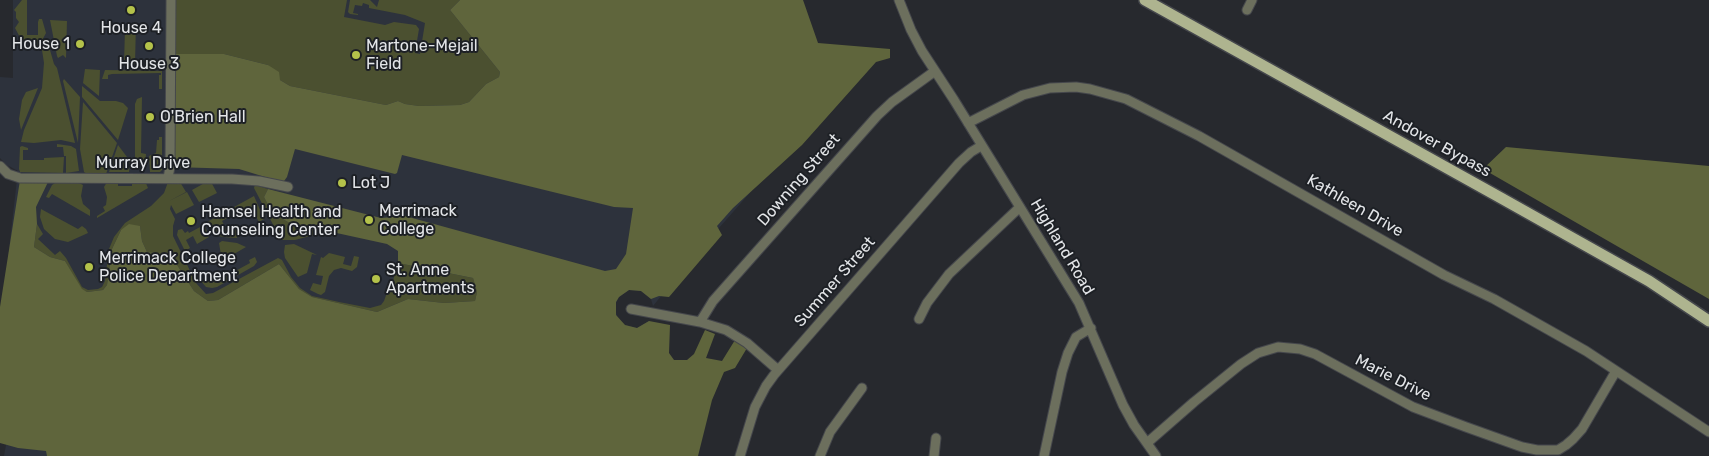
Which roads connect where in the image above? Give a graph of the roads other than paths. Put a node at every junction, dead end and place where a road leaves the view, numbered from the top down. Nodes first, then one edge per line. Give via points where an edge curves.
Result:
1 (171, 0) edge
2 (899, 0) edge
3 (1145, 0) edge
4 (1252, 0) edge
5 (1247, 10) dead end
6 (935, 71) junction
7 (968, 123) junction
8 (982, 146) junction
9 (0, 166) edge
10 (168, 178) junction
11 (288, 187) dead end
12 (1020, 207) junction
13 (631, 309) dead end
14 (919, 319) dead end
15 (1709, 321) edge
16 (700, 322) junction
17 (1091, 328) junction
18 (778, 370) junction
19 (1616, 371) junction
20 (862, 388) dead end
21 (1709, 432) edge
22 (936, 438) dead end
23 (1147, 443) junction
24 (740, 456) edge
25 (820, 456) edge
26 (934, 456) edge
27 (1044, 456) edge
28 (1156, 456) edge

1 - 10 street
2 - 6 street, Highland Road via 915,39
3 - 15 main road, Andover Bypass via 1618,264
4 - 5 street
6 - 7 street, Highland Road
6 - 16 street, Downing Street via 877,116 713,301
7 - 8 street, Highland Road
7 - 19 street, Kathleen Drive via 1023,95 1050,88 1090,89 1126,99 1444,275 1494,299
8 - 12 street, Highland Road
8 - 18 street, Summer Street via 959,163
9 - 10 street, Murray Drive via 8,174 20,178
10 - 11 street, Murray Drive via 242,179
12 - 14 street via 949,274 927,302
12 - 17 street, Highland Road
13 - 16 street
16 - 18 street via 738,336
17 - 23 street, Highland Road via 1123,405
17 - 27 street via 1076,337 1068,353
18 - 24 street, Summer Street via 755,407
19 - 21 street, Kathleen Drive
19 - 23 street, Marie Drive via 1573,439 1558,450 1537,450 1413,407 1315,354 1278,347 1258,353 1241,364
20 - 25 street via 830,432
22 - 26 street
23 - 28 street, Highland Road

